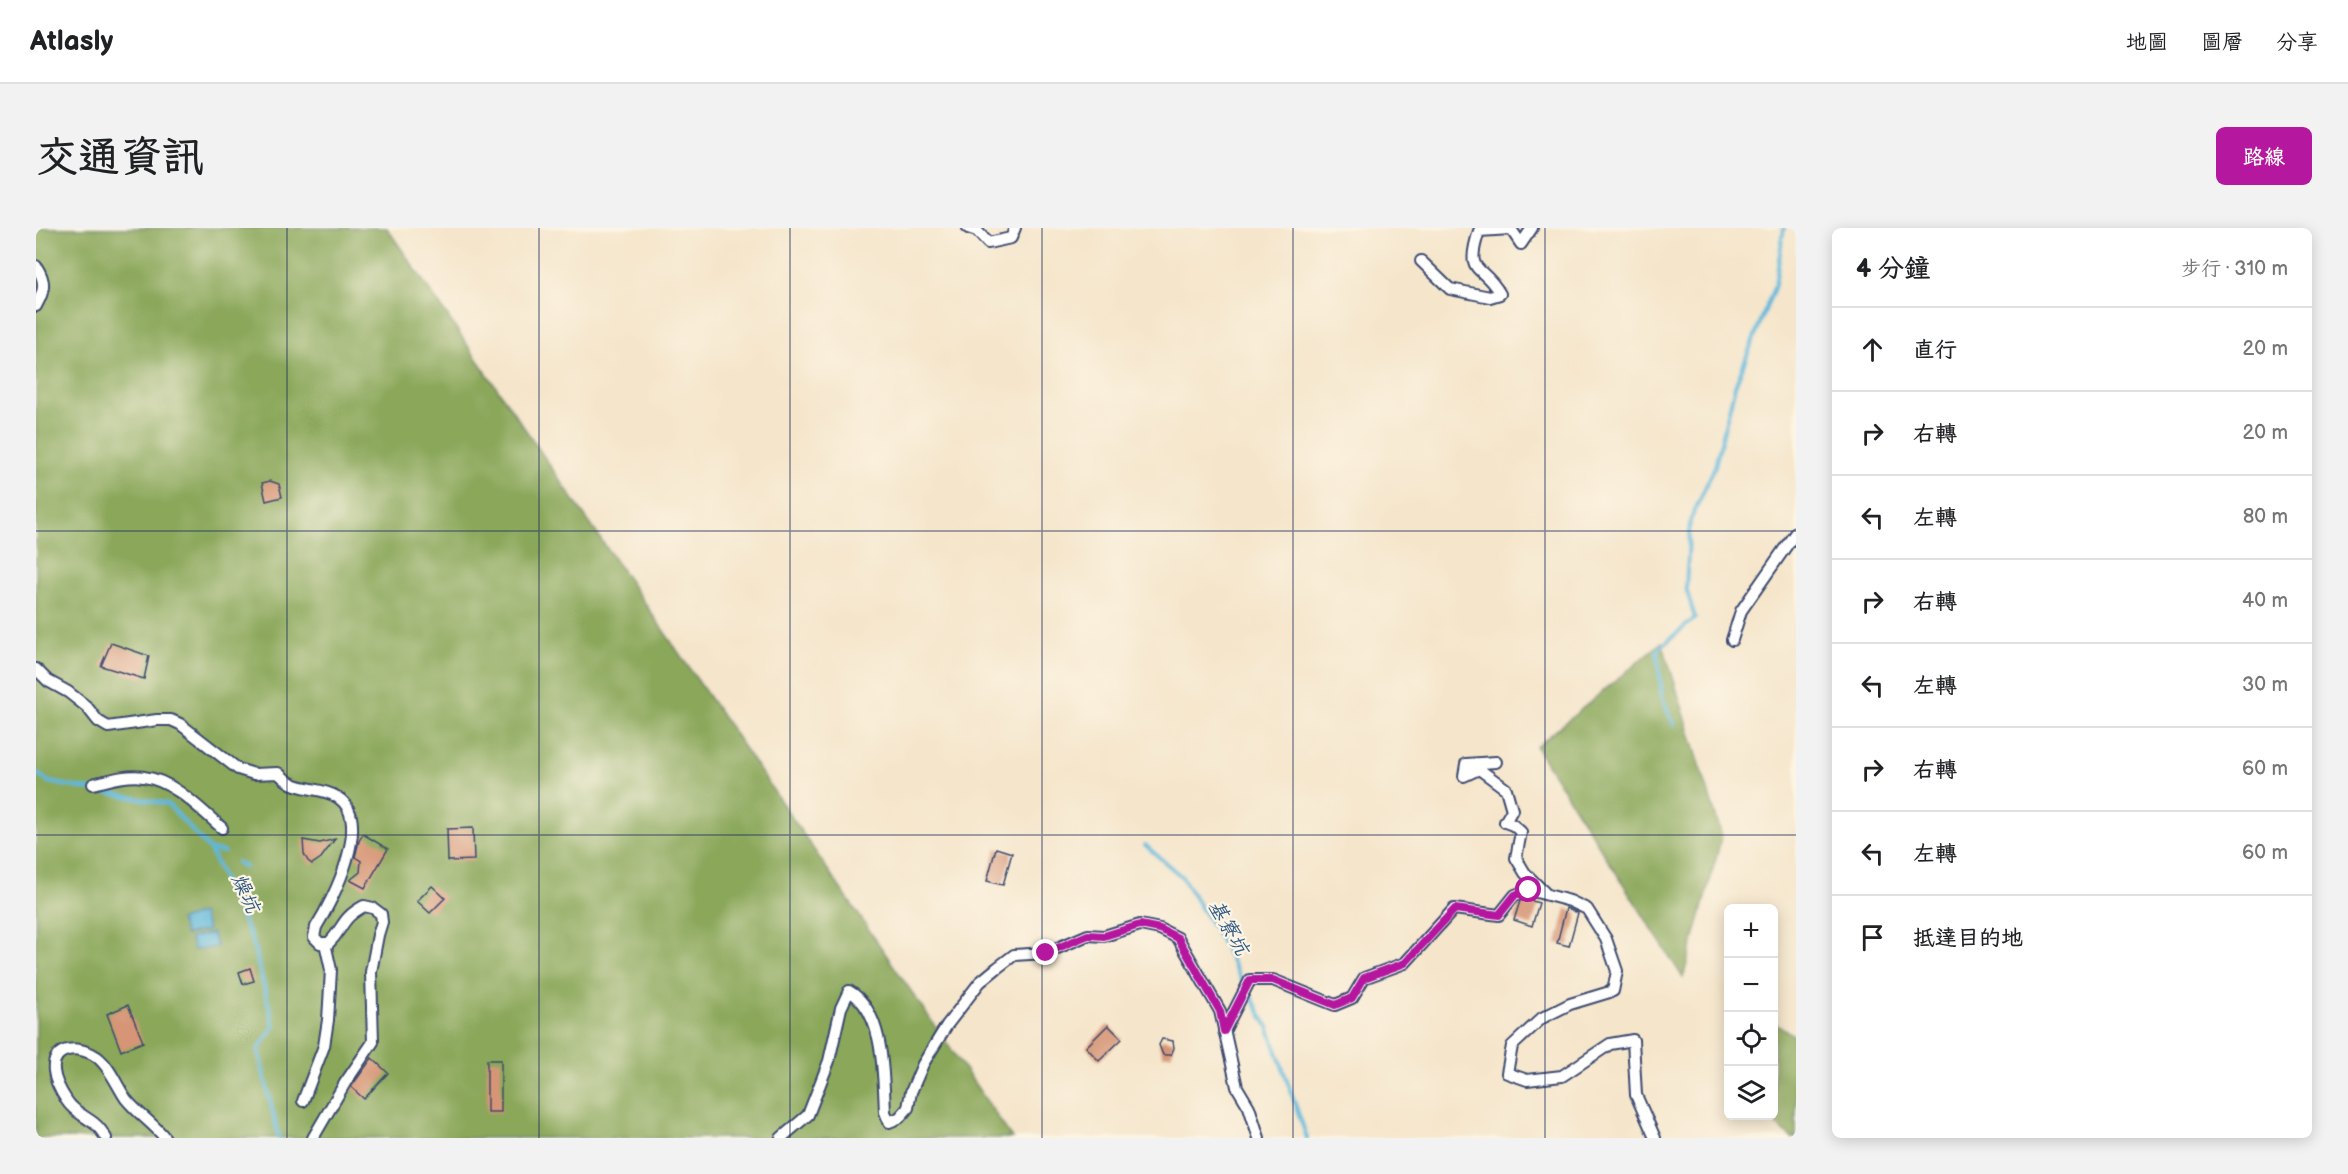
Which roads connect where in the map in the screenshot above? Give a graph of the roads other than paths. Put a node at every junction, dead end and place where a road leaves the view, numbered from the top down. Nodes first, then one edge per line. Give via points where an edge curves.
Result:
1 (968, 228) edge
2 (1015, 228) edge
3 (1532, 228) edge
4 (1421, 261) dead end
5 (36, 266) edge
6 (36, 306) edge
7 (1796, 532) edge
8 (1732, 640) dead end
9 (36, 669) edge
10 (1496, 762) dead end
11 (93, 784) dead end
12 (222, 828) dead end
13 (1545, 894) junction
14 (325, 943) junction
15 (1224, 1031) junction
16 (303, 1101) dead end
17 (106, 1138) edge
18 (165, 1138) edge
19 (314, 1138) edge
20 (781, 1138) edge
21 (1259, 1138) edge
22 (1654, 1138) edge

1 - 2 street via 988,243 1011,238
3 - 4 street via 1521,244 1511,229 1479,231 1472,254 1478,272 1493,282 1500,294 1490,297 1450,290
5 - 6 street via 45,286
7 - 8 street via 1742,611
9 - 14 street via 108,726 171,720 238,769 254,774 278,773 291,784 335,795 347,804 353,840 314,937
10 - 13 street via 1466,764 1464,776 1479,769 1506,789 1512,810 1505,822 1521,832 1516,858
11 - 12 street via 145,777 171,787
13 - 15 street via 1529,890 1515,895 1499,915 1455,909 1405,963 1364,978 1352,998 1335,1005 1273,980 1250,980
13 - 22 street via 1587,909 1606,939 1617,971 1613,991 1570,1004 1542,1018 1512,1046 1507,1073 1527,1080 1562,1076 1610,1044 1634,1040 1636,1095
14 - 16 street via 331,970 328,1020 324,1046
14 - 19 street via 338,934 351,913 364,906 381,914 371,972 373,1042
15 - 20 street via 1220,1011 1178,938 1160,929 1140,925 1104,936 1088,935 1046,953 1014,955 980,982 947,1025 923,1064 908,1108 889,1122 879,1039 858,996 849,991 808,1115
15 - 21 street via 1237,1087 1249,1107
17 - 18 street via 96,1124 69,1104 59,1087 54,1070 57,1057 65,1050 77,1048 98,1058 127,1100

